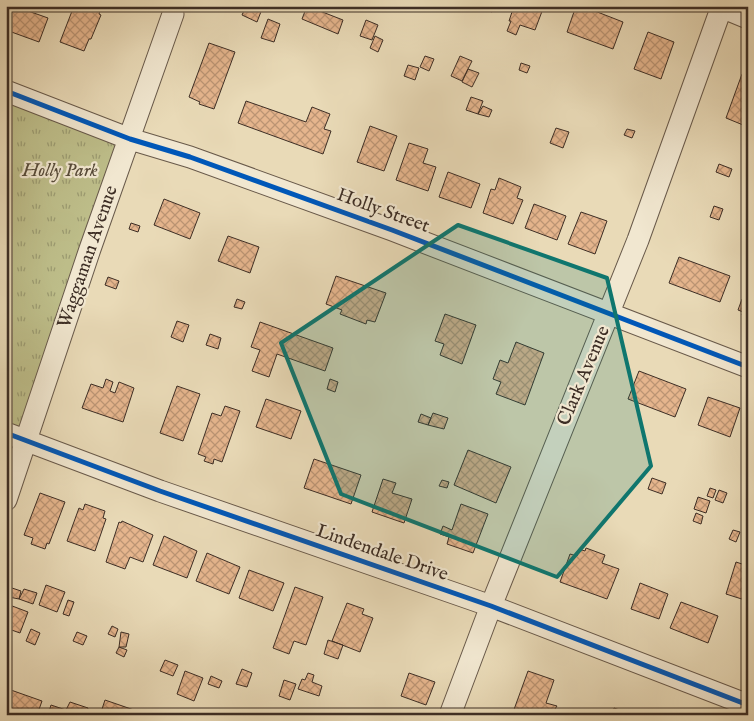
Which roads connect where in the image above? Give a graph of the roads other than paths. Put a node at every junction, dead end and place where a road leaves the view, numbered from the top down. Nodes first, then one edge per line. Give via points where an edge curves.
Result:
1 (720, 7) edge
2 (174, 14) dead end
3 (748, 18) edge
4 (6, 91) edge
5 (130, 139) junction
6 (609, 314) junction
7 (748, 367) edge
8 (6, 433) edge
9 (27, 441) junction
10 (6, 500) edge
11 (491, 606) junction
12 (748, 705) edge
13 (450, 715) edge

1 - 3 street
1 - 6 street, Clark Avenue via 645,222
2 - 5 street, Waggaman Avenue
4 - 5 street, Holly Street
5 - 6 street, Holly Street via 190,157 392,230
5 - 9 street, Waggaman Avenue
6 - 7 street, Holly Street
6 - 11 street, Clark Avenue
8 - 9 street, Lindendale Drive
9 - 10 street, Waggaman Avenue
9 - 11 street, Lindendale Drive via 160,492
11 - 12 street, Lindendale Drive
11 - 13 street, Clark Avenue

